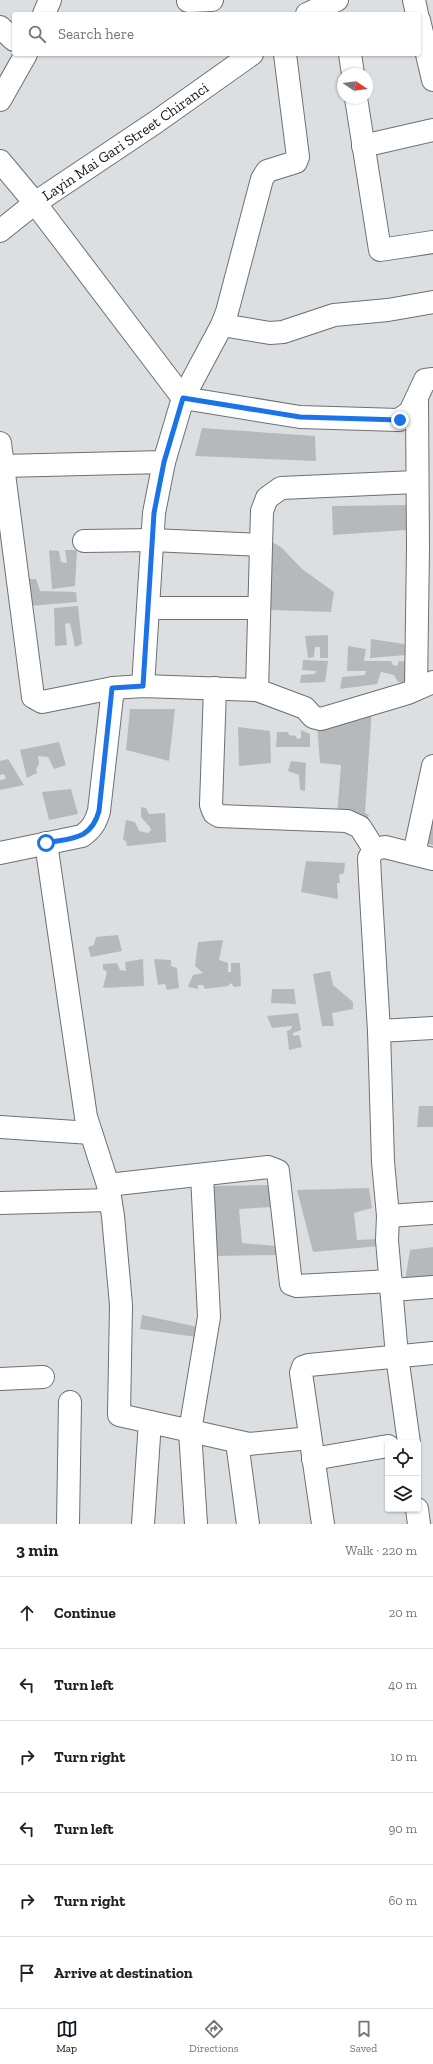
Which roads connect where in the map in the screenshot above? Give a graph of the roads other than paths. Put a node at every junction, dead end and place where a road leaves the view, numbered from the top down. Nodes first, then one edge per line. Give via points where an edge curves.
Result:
1 (50, 0) edge
2 (212, 0) edge
3 (302, 0) edge
4 (337, 0) edge
5 (342, 0) edge
6 (414, 0) edge
7 (188, 5) edge
8 (45, 12) edge
9 (303, 12) edge
10 (311, 12) edge
11 (344, 12) edge
12 (417, 12) edge
13 (0, 27) edge
14 (421, 29) edge
15 (12, 38) edge
16 (25, 56) edge
17 (249, 56) edge
18 (285, 56) edge
19 (350, 56) edge
20 (352, 68) edge
21 (433, 80) edge
22 (0, 100) edge
23 (357, 104) edge
24 (433, 130) edge
25 (363, 146) junction
26 (0, 161) edge
27 (35, 202) junction
28 (0, 231) edge
29 (433, 242) edge
30 (433, 302) edge
31 (222, 325) junction
32 (433, 379) edge
33 (183, 398) junction
34 (417, 398) junction
35 (0, 443) edge
36 (164, 462) junction
37 (4, 466) junction
38 (416, 482) junction
39 (152, 540) junction
40 (84, 541) dead end
41 (261, 545) junction
42 (148, 608) junction
43 (258, 608) junction
44 (143, 686) junction
45 (424, 686) edge
46 (112, 688) junction
47 (215, 688) junction
48 (256, 690) junction
49 (433, 766) edge
50 (431, 791) edge
51 (46, 843) junction
52 (374, 849) junction
53 (0, 853) edge
54 (423, 857) edge
55 (433, 1028) edge
56 (379, 1031) junction
57 (0, 1127) edge
58 (91, 1133) junction
59 (202, 1175) junction
60 (109, 1192) junction
61 (0, 1203) edge
62 (433, 1213) edge
63 (388, 1216) junction
64 (391, 1286) junction
65 (433, 1287) edge
66 (433, 1353) edge
67 (397, 1356) junction
68 (43, 1377) dead end
69 (0, 1379) edge
70 (70, 1402) dead end
71 (150, 1422) junction
72 (190, 1431) junction
73 (402, 1440) edge
74 (237, 1442) junction
75 (385, 1444) edge
76 (312, 1448) junction
77 (417, 1512) edge
78 (68, 1524) edge
79 (143, 1524) edge
80 (196, 1524) edge
81 (248, 1524) edge
82 (323, 1524) edge
83 (419, 1524) edge

1 - 8 street
2 - 7 street
3 - 9 street
4 - 10 street
5 - 11 street
6 - 12 street
13 - 15 street
14 - 21 street
16 - 22 street
17 - 27 street, Layin Mai Gari Street Chiranci via 156,122
18 - 31 street via 298,157 296,162 267,171 262,179
19 - 20 street
23 - 25 street
24 - 25 street
25 - 29 street via 380,250
26 - 27 street
27 - 28 street, Layin Mai Gari Street Chiranci
27 - 33 street
30 - 31 street via 388,310 334,315 296,328 270,333
31 - 33 street
32 - 34 street via 425,380
33 - 34 street via 300,417 400,420 410,412
33 - 36 street
34 - 38 street
35 - 37 street
36 - 37 street
36 - 39 street via 154,513
37 - 46 street via 33,697 42,702
38 - 41 street via 280,488 267,498 262,511
38 - 45 street
39 - 40 street
39 - 41 street
39 - 42 street
41 - 43 street
42 - 43 street
42 - 44 street
43 - 48 street
44 - 46 street
44 - 47 street
45 - 48 street via 321,719 313,717 305,708
46 - 51 street via 96,822 82,836
47 - 48 street
47 - 52 street via 212,805 214,813 219,816 347,821 360,827
49 - 50 street
50 - 54 street
51 - 53 street
51 - 58 street via 82,1095
52 - 54 street via 385,847
52 - 56 street via 369,858 369,865
55 - 56 street
56 - 63 street via 383,1162
57 - 58 street
58 - 60 street
59 - 60 street
59 - 64 street via 268,1168 278,1171 291,1284
59 - 72 street via 210,1317
60 - 61 street
60 - 71 street via 121,1305 119,1415
62 - 63 street
63 - 64 street via 387,1240
64 - 65 street
64 - 67 street
66 - 67 street
67 - 73 street
67 - 76 street via 304,1367 301,1373
68 - 69 street
70 - 78 street
71 - 72 street
71 - 79 street
72 - 74 street
72 - 80 street
74 - 76 street
74 - 81 street
75 - 76 street
76 - 82 street
77 - 83 street

